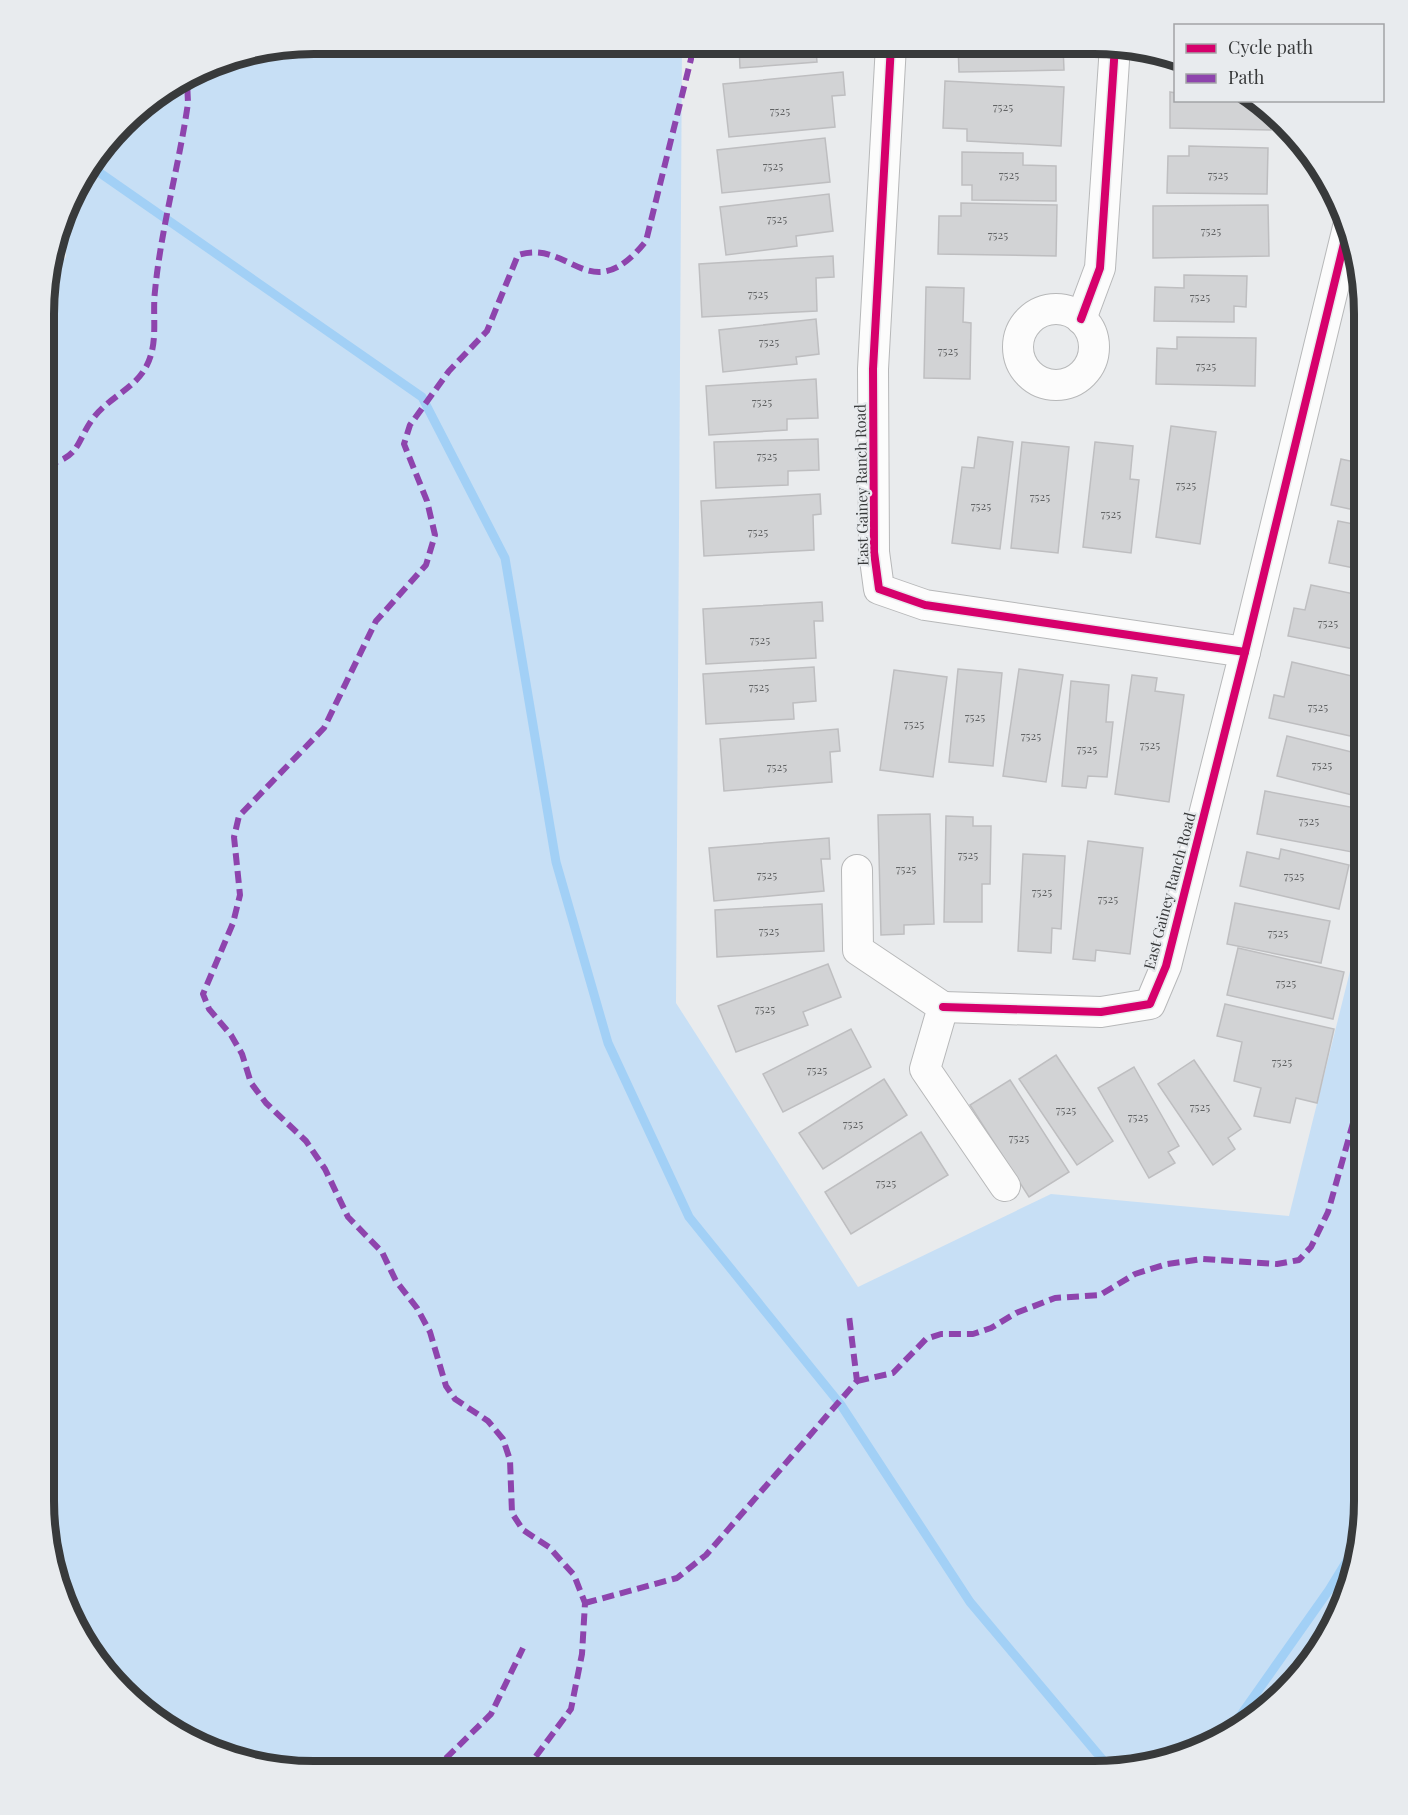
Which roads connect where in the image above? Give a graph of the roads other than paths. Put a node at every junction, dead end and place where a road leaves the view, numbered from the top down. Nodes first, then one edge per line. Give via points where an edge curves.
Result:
1 (890, 54) edge
2 (1114, 55) edge
3 (1344, 244) edge
4 (1081, 319) dead end
5 (1245, 652) junction
6 (857, 870) dead end
7 (943, 1007) junction
8 (1005, 1186) dead end

1 - 5 street, East Gainey Ranch Road via 873,369 874,552 879,590 925,605
2 - 4 street via 1100,268
3 - 5 street, East Gainey Ranch Road
5 - 7 street, East Gainey Ranch Road via 1166,966 1150,1004 1101,1012
6 - 7 street via 858,950
7 - 8 street via 924,1069

